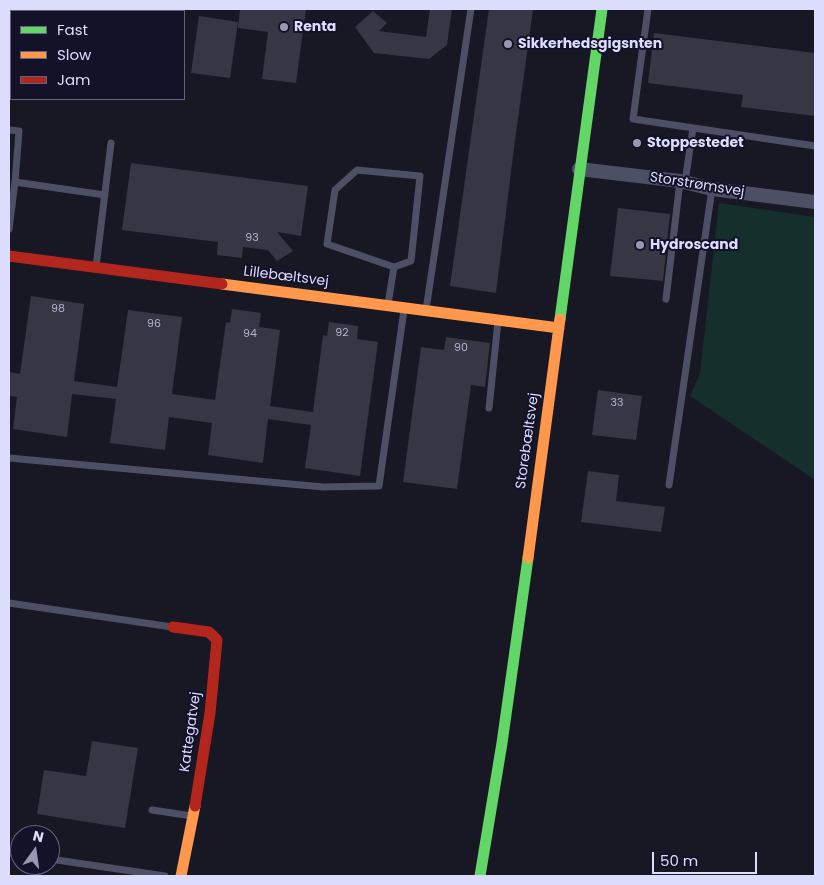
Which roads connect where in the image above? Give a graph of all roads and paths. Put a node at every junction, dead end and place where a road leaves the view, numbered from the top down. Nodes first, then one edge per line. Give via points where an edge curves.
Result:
1 (471, 9) edge
2 (602, 9) edge
3 (648, 9) edge
4 (692, 128) junction
5 (9, 130) edge
6 (111, 143) dead end
7 (815, 146) edge
8 (579, 169) junction
9 (683, 181) junction
10 (15, 182) junction
11 (712, 189) junction
12 (105, 194) junction
13 (815, 202) edge
14 (9, 224) edge
15 (9, 256) edge
16 (96, 267) junction
17 (394, 267) junction
18 (666, 299) dead end
19 (388, 305) junction
20 (404, 307) junction
21 (426, 310) junction
22 (498, 319) junction
23 (559, 328) junction
24 (489, 408) dead end
25 (9, 458) edge
26 (669, 485) dead end
27 (9, 603) edge
28 (173, 627) joint
29 (152, 810) dead end
30 (193, 816) junction
31 (60, 860) edge
32 (166, 876) edge
33 (181, 876) edge
34 (480, 876) edge

1 - 21 lane
2 - 8 street, Storebæltsvej
3 - 4 lane via 634,119
4 - 7 lane
4 - 9 lane
5 - 10 lane via 19,131
6 - 12 lane
8 - 9 street, Storstrømsvej
8 - 23 street, Storebæltsvej
9 - 11 street, Storstrømsvej
9 - 18 lane
10 - 12 lane
10 - 14 lane
11 - 13 street, Storstrømsvej
11 - 26 lane
12 - 16 lane
15 - 16 street, Lillebæltsvej
16 - 19 street, Lillebæltsvej
17 - 17 lane via 410,261 420,176 357,170 335,190 327,244
17 - 19 lane
19 - 20 street, Lillebæltsvej
20 - 21 street, Lillebæltsvej
20 - 25 lane via 379,486 323,487
21 - 22 street, Lillebæltsvej
22 - 23 street, Lillebæltsvej
22 - 24 lane
23 - 34 street, Storebæltsvej via 505,727
27 - 28 lane
28 - 30 street, Kattegatvej via 210,632 217,640 210,713
29 - 30 lane
30 - 33 street, Kattegatvej
31 - 32 lane

